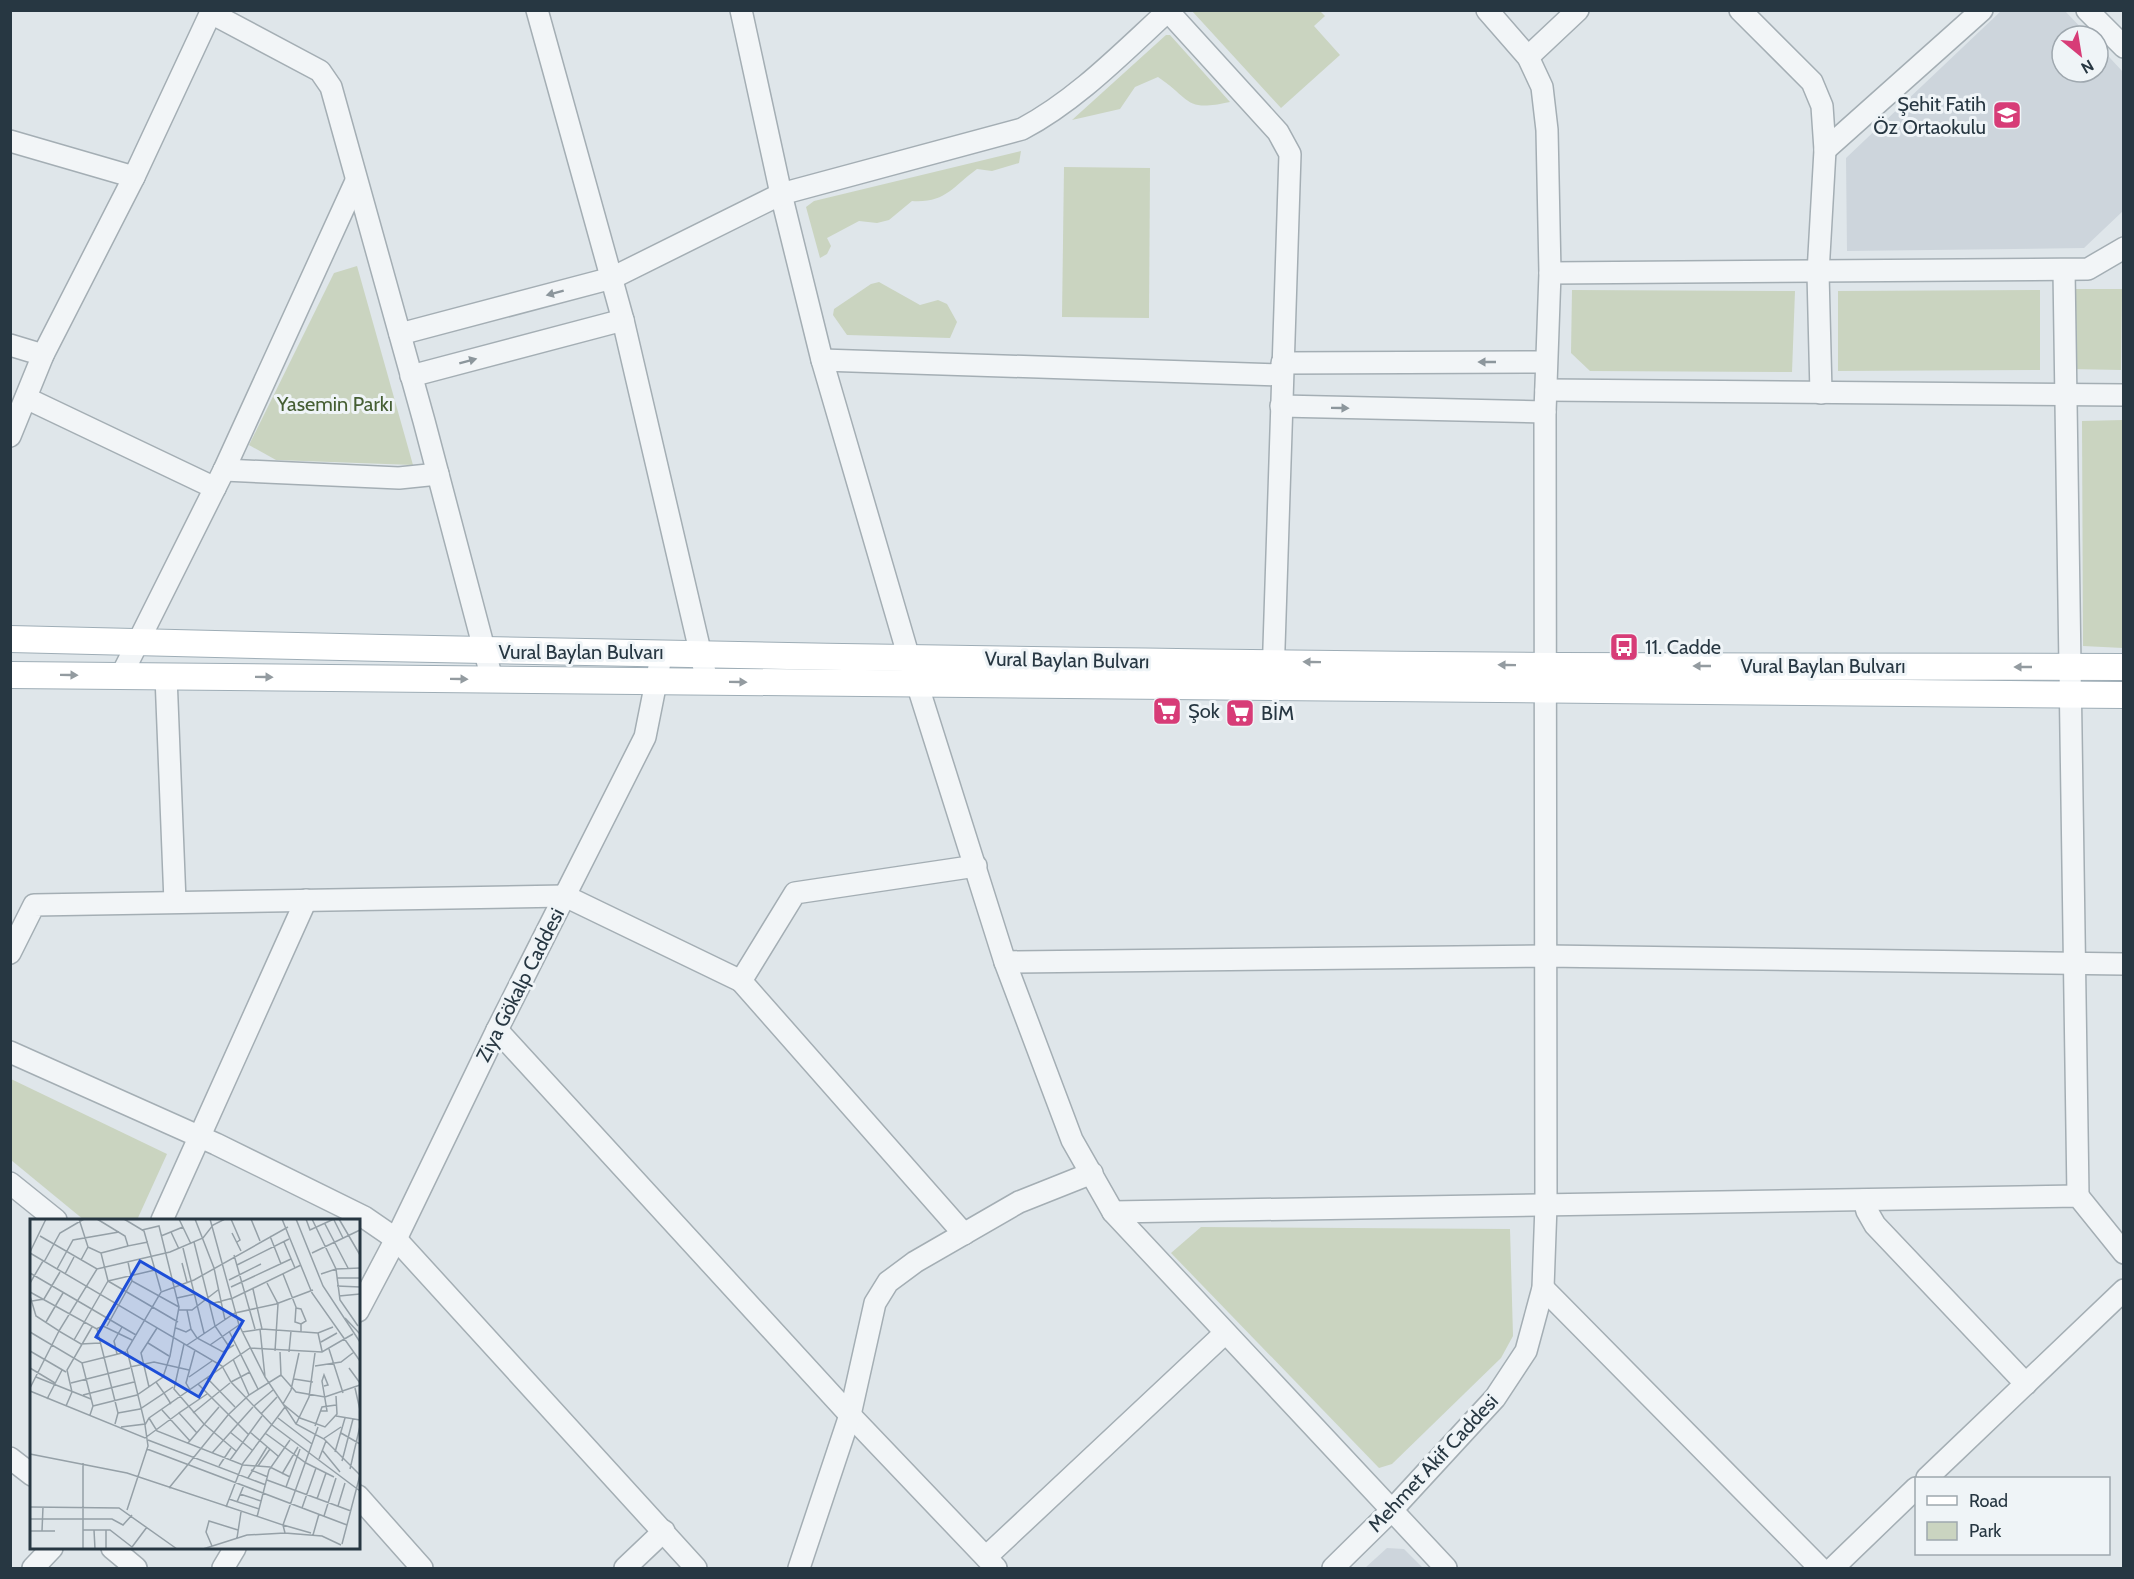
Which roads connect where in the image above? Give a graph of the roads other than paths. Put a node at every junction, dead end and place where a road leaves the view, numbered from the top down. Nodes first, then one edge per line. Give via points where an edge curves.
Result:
1 (537, 10) edge
2 (741, 10) edge
3 (1487, 10) edge
4 (1578, 10) edge
5 (1740, 10) edge
6 (1982, 10) edge
7 (2087, 10) edge
8 (1168, 11) edge
9 (212, 12) edge
10 (2124, 46) edge
11 (1528, 57) junction
12 (10, 141) edge
13 (1825, 150) junction
14 (134, 177) junction
15 (356, 181) junction
16 (781, 194) junction
17 (2124, 248) edge
18 (2064, 270) junction
19 (1550, 273) junction
20 (1818, 273) junction
21 (612, 278) junction
22 (623, 320) junction
23 (400, 334) junction
24 (10, 345) edge
25 (43, 355) junction
26 (822, 360) junction
27 (1546, 362) junction
28 (1282, 369) junction
29 (411, 376) junction
30 (1546, 390) junction
31 (1821, 393) junction
32 (2067, 394) junction
33 (2124, 395) edge
34 (26, 398) junction
35 (1281, 406) junction
36 (1545, 412) junction
37 (10, 436) edge
38 (438, 474) junction
39 (219, 479) junction
40 (10, 639) edge
41 (138, 642) junction
42 (484, 651) junction
43 (662, 652) junction
44 (700, 652) junction
45 (909, 658) junction
46 (1274, 662) junction
47 (2070, 667) junction
48 (2124, 667) edge
49 (10, 675) edge
50 (121, 676) junction
51 (166, 676) junction
52 (1546, 678) junction
53 (492, 680) junction
54 (658, 681) junction
55 (707, 681) junction
56 (916, 683) junction
57 (1272, 687) junction
58 (2071, 694) junction
59 (2124, 695) edge
60 (976, 866) junction
61 (565, 896) junction
62 (306, 900) junction
63 (175, 902) junction
64 (10, 953) edge
65 (1546, 956) junction
66 (1005, 962) junction
67 (2076, 963) junction
68 (2124, 964) edge
69 (741, 981) junction
70 (497, 1030) junction
71 (10, 1052) edge
72 (201, 1138) junction
73 (1092, 1173) junction
74 (10, 1183) edge
75 (2078, 1196) junction
76 (1864, 1200) junction
77 (1546, 1205) junction
78 (1113, 1212) junction
79 (54, 1219) edge
80 (163, 1219) edge
81 (964, 1234) junction
82 (396, 1239) junction
83 (2124, 1253) edge
84 (1543, 1288) junction
85 (2124, 1290) edge
86 (360, 1307) edge
87 (1224, 1334) junction
88 (2026, 1384) junction
89 (850, 1415) junction
90 (10, 1458) edge
91 (30, 1470) edge
92 (1929, 1477) edge
93 (1915, 1490) edge
94 (360, 1498) edge
95 (1391, 1512) junction
96 (664, 1531) junction
97 (51, 1549) edge
98 (113, 1549) edge
99 (234, 1549) edge
100 (991, 1563) edge
101 (33, 1569) edge
102 (136, 1569) edge
103 (223, 1569) edge
104 (422, 1569) edge
105 (625, 1569) edge
106 (696, 1569) edge
107 (799, 1569) edge
108 (1333, 1569) edge
109 (1446, 1569) edge
110 (1820, 1569) edge
111 (1833, 1569) edge

1 - 21 street
2 - 16 street
3 - 11 street, Mehmet Akif Caddesi
4 - 11 street
5 - 13 street via 1812,82 1822,106
6 - 13 street
7 - 10 street
8 - 16 street via 1067,99 1022,129
8 - 28 street via 1278,132 1290,154
9 - 14 street
9 - 15 street via 320,71 332,87
11 - 19 street, Mehmet Akif Caddesi via 1542,87 1547,130
12 - 14 street
13 - 20 street
14 - 25 street
15 - 23 street
15 - 39 street
16 - 21 street
16 - 26 street
17 - 18 street via 2088,269
18 - 20 street
18 - 32 street
19 - 20 street
19 - 27 street, Mehmet Akif Caddesi
20 - 31 street
21 - 22 street
21 -> 23 street
29 -> 22 street
22 - 44 street
23 - 29 street
24 - 25 street
25 - 34 street
26 - 28 street
26 - 45 street
27 -> 28 street
27 - 30 street, Mehmet Akif Caddesi
28 - 35 street
29 - 38 street
30 - 31 street
30 - 36 street, Mehmet Akif Caddesi
31 - 32 street
32 - 33 street
32 - 47 street
34 - 37 street
34 - 39 street
35 -> 36 street
35 - 46 street
36 - 52 street, Mehmet Akif Caddesi
38 - 39 street via 399,478
38 - 42 street
39 - 41 street
40 - 41 main road, Vural Baylan Bulvarı
41 - 42 main road, Vural Baylan Bulvarı
41 - 50 street
42 - 43 main road, Vural Baylan Bulvarı
42 - 53 street
43 - 44 main road, Vural Baylan Bulvarı
43 - 54 street, Ziya Gökalp Caddesi
44 - 45 main road, Vural Baylan Bulvarı
44 - 55 street
45 - 46 main road, Vural Baylan Bulvarı
45 - 56 street
52 -> 46 main road, Vural Baylan Bulvarı
46 - 57 street
47 - 48 main road, Vural Baylan Bulvarı
47 -> 52 main road, Vural Baylan Bulvarı
47 - 58 street
49 -> 50 main road, Vural Baylan Bulvarı
50 - 51 main road, Vural Baylan Bulvarı
51 -> 53 main road, Vural Baylan Bulvarı
51 - 63 street
52 - 57 main road, Vural Baylan Bulvarı
52 - 58 main road, Vural Baylan Bulvarı
52 - 65 street, Mehmet Akif Caddesi
53 - 54 main road, Vural Baylan Bulvarı
54 - 55 main road, Vural Baylan Bulvarı
54 - 61 street, Ziya Gökalp Caddesi via 645,737
55 -> 56 main road, Vural Baylan Bulvarı
56 - 57 main road, Vural Baylan Bulvarı
56 - 60 street
58 - 59 main road, Vural Baylan Bulvarı
58 - 67 street
60 - 66 street
60 - 69 street via 795,894
61 - 62 street
61 - 69 street
61 - 70 street, Ziya Gökalp Caddesi
62 - 63 street
62 - 72 street
63 - 64 street via 34,905
65 - 66 street
65 - 67 street
65 - 77 street, Mehmet Akif Caddesi
66 - 73 street via 1072,1140
67 - 68 street
67 - 75 street
69 - 81 street
70 - 82 street, Ziya Gökalp Caddesi
70 - 89 street
71 - 72 street
72 - 80 street
72 - 82 street via 364,1217
73 - 78 street
73 - 81 street via 1019,1202
74 - 79 street
75 - 76 street
75 - 83 street
76 - 77 street
76 - 88 street via 1875,1225
77 - 78 street
77 - 84 street, Mehmet Akif Caddesi
78 - 87 street
81 - 89 street via 888,1282 875,1303
82 - 86 street, Ziya Gökalp Caddesi
82 - 96 street
84 - 95 street, Mehmet Akif Caddesi via 1526,1351 1495,1398
84 - 110 street
85 - 88 street
87 - 95 street
87 - 100 street
88 - 92 street
89 - 100 street
89 - 107 street
90 - 91 street
93 - 111 street
94 - 104 street
95 - 108 street, Mehmet Akif Caddesi
95 - 109 street
96 - 105 street
96 - 106 street
97 - 101 street
98 - 102 street
99 - 103 street

